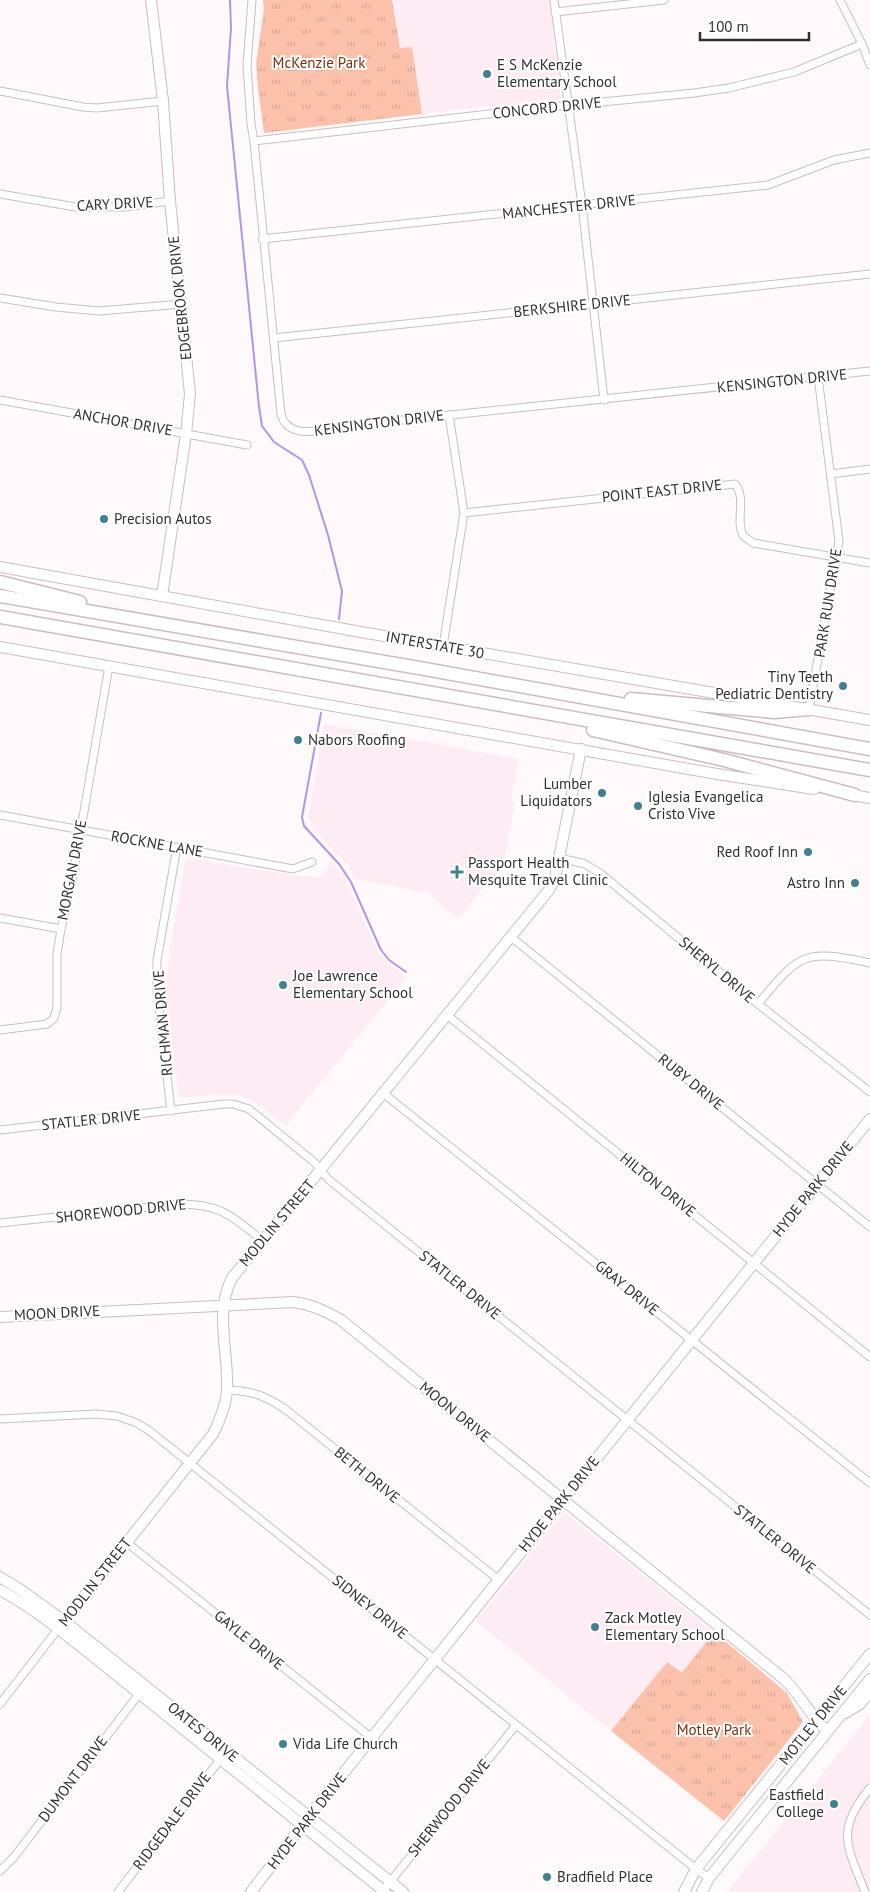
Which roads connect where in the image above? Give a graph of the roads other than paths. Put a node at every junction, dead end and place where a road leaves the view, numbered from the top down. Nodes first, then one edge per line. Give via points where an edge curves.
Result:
1 (151, 0) edge
2 (252, 0) edge
3 (554, 0) edge
4 (664, 0) edge
5 (840, 0) edge
6 (555, 12) junction
7 (862, 44) junction
8 (870, 66) edge
9 (0, 91) edge
10 (162, 101) junction
11 (567, 106) junction
12 (254, 141) junction
13 (870, 153) edge
14 (0, 194) edge
15 (170, 201) junction
16 (582, 205) junction
17 (262, 239) junction
18 (870, 274) edge
19 (0, 298) edge
20 (182, 304) junction
21 (592, 304) junction
22 (274, 338) junction
23 (870, 371) edge
24 (818, 377) junction
25 (0, 400) edge
26 (604, 400) junction
27 (449, 415) junction
28 (186, 434) junction
29 (247, 445) dead end
30 (870, 469) edge
31 (831, 474) junction
32 (464, 513) junction
33 (836, 557) junction
34 (870, 563) edge
35 (0, 566) edge
36 (0, 582) edge
37 (0, 596) edge
38 (162, 596) junction
39 (0, 617) edge
40 (153, 622) junction
41 (443, 646) junction
42 (0, 647) edge
43 (109, 666) junction
44 (552, 692) junction
45 (810, 709) junction
46 (523, 710) junction
47 (870, 720) edge
48 (870, 749) edge
49 (581, 750) junction
50 (870, 770) edge
51 (856, 795) junction
52 (870, 798) edge
53 (0, 815) edge
54 (80, 830) junction
55 (178, 847) junction
56 (560, 858) junction
57 (312, 862) dead end
58 (0, 918) edge
59 (61, 929) junction
60 (511, 937) junction
61 (870, 963) edge
62 (758, 1004) junction
63 (446, 1015) junction
64 (0, 1030) edge
65 (870, 1092) edge
66 (383, 1093) junction
67 (171, 1111) junction
68 (870, 1118) edge
69 (0, 1130) edge
70 (321, 1170) junction
71 (817, 1184) junction
72 (0, 1223) edge
73 (870, 1227) edge
74 (262, 1240) junction
75 (754, 1262) junction
76 (224, 1305) junction
77 (0, 1317) edge
78 (692, 1340) junction
79 (870, 1357) edge
80 (227, 1390) junction
81 (0, 1419) edge
82 (627, 1420) junction
83 (190, 1463) junction
84 (870, 1483) edge
85 (563, 1500) junction
86 (126, 1542) junction
87 (0, 1577) edge
88 (499, 1580) junction
89 (0, 1590) edge
90 (870, 1615) edge
91 (61, 1625) junction
92 (870, 1654) edge
93 (435, 1659) junction
94 (870, 1679) edge
95 (142, 1689) junction
96 (870, 1692) edge
97 (0, 1704) edge
98 (839, 1716) junction
99 (816, 1721) junction
100 (516, 1725) junction
101 (827, 1731) junction
102 (372, 1738) junction
103 (224, 1755) junction
104 (870, 1788) edge
105 (309, 1816) junction
106 (302, 1825) junction
107 (696, 1869) junction
108 (0, 1871) edge
109 (709, 1878) junction
110 (385, 1889) edge
111 (118, 1892) edge
112 (251, 1892) edge
113 (403, 1892) edge
114 (684, 1892) edge
115 (702, 1892) edge
116 (865, 1892) edge

1 - 10 street, EDGEBROOK DRIVE
2 - 12 street, KENSINGTON DRIVE via 247,65
3 - 6 street
4 - 6 street
5 - 7 street
6 - 11 street
7 - 8 street
7 - 11 street, CONCORD DRIVE via 794,72 729,88
9 - 10 street via 83,108
10 - 15 street, EDGEBROOK DRIVE
11 - 12 street, CONCORD DRIVE
11 - 16 street
12 - 17 street, KENSINGTON DRIVE
13 - 16 street, MANCHESTER DRIVE via 834,160 768,185
14 - 15 street, CARY DRIVE via 75,207
15 - 20 street, EDGEBROOK DRIVE
16 - 17 street, MANCHESTER DRIVE
16 - 21 street
17 - 22 street, KENSINGTON DRIVE
18 - 21 street, BERKSHIRE DRIVE
19 - 20 street via 99,311
20 - 28 street, EDGEBROOK DRIVE via 190,394
21 - 22 street, BERKSHIRE DRIVE
21 - 26 street
22 - 27 street, KENSINGTON DRIVE via 282,418 296,430 305,432
23 - 24 street, KENSINGTON DRIVE
24 - 26 street, KENSINGTON DRIVE
24 - 31 street, PARK RUN DRIVE
25 - 28 street, ANCHOR DRIVE
26 - 27 street, KENSINGTON DRIVE
27 - 32 street
28 - 29 street, ANCHOR DRIVE
28 - 38 street, EDGEBROOK DRIVE
30 - 31 street
31 - 33 street, PARK RUN DRIVE via 839,540
32 - 33 street, POINT EAST DRIVE via 735,484 740,490 743,536 752,542
32 - 41 street
33 - 34 street, POINT EAST DRIVE
33 - 45 street, PARK RUN DRIVE
35 - 38 street, INTERSTATE 30
36 - 40 highway
37 - 40 highway
38 - 41 street, INTERSTATE 30
39 - 46 highway
40 - 44 highway
41 - 45 street, INTERSTATE 30
42 - 43 street
43 - 49 street
43 - 54 street, MORGAN DRIVE
44 - 45 highway via 774,712
44 - 48 highway
45 - 47 street, INTERSTATE 30
46 - 50 highway
46 - 51 highway
49 - 51 street
49 - 56 street, MODLIN STREET
51 - 52 street
53 - 54 street, ROCKNE LANE
54 - 55 street, ROCKNE LANE
54 - 59 street, MORGAN DRIVE
55 - 57 street, ROCKNE LANE via 293,869
55 - 67 street, RICHMAN DRIVE via 157,960 157,990
56 - 60 street, MODLIN STREET via 549,890
56 - 62 street, SHERYL DRIVE via 585,864 600,873
58 - 59 street
59 - 64 street, MORGAN DRIVE via 54,1018 47,1024
60 - 63 street, MODLIN STREET
60 - 71 street, RUBY DRIVE
61 - 62 street via 835,956 803,959 784,972
62 - 65 street, SHERYL DRIVE
63 - 66 street, MODLIN STREET
63 - 75 street, HILTON DRIVE
66 - 70 street, MODLIN STREET
66 - 78 street, GRAY DRIVE
67 - 69 street, STATLER DRIVE
67 - 70 street, STATLER DRIVE via 240,1105 257,1115
68 - 71 street, HYDE PARK DRIVE
70 - 74 street, MODLIN STREET
70 - 82 street, STATLER DRIVE via 328,1179
71 - 73 street, RUBY DRIVE
71 - 75 street, HYDE PARK DRIVE
72 - 74 street, SHOREWOOD DRIVE via 200,1204 232,1216
74 - 76 street, MODLIN STREET via 227,1286
75 - 78 street, HYDE PARK DRIVE
75 - 79 street, HILTON DRIVE
76 - 77 street, MOON DRIVE
76 - 80 street, MODLIN STREET
76 - 85 street, MOON DRIVE via 293,1302 311,1305 341,1320
78 - 82 street, HYDE PARK DRIVE
78 - 84 street, GRAY DRIVE
80 - 83 street, MODLIN STREET via 218,1424
80 - 88 street, BETH DRIVE via 248,1391 269,1398 285,1409
81 - 83 street, SIDNEY DRIVE via 96,1414 117,1416 152,1432
82 - 85 street, HYDE PARK DRIVE
82 - 90 street, STATLER DRIVE
83 - 86 street, MODLIN STREET
83 - 93 street, SIDNEY DRIVE
85 - 88 street, HYDE PARK DRIVE
85 - 99 street, MOON DRIVE via 784,1679
86 - 91 street, MODLIN STREET
86 - 102 street, GAYLE DRIVE
87 - 91 street, OATES DRIVE via 21,1590
88 - 93 street, HYDE PARK DRIVE
89 - 91 street, OATES DRIVE
91 - 95 street, OATES DRIVE
91 - 97 street, MODLIN STREET
92 - 99 street, MOTLEY DRIVE
93 - 100 street, SIDNEY DRIVE
93 - 102 street, HYDE PARK DRIVE
94 - 98 street, MOTLEY DRIVE
95 - 103 street, OATES DRIVE
95 - 108 street, DUMONT DRIVE
96 - 98 street via 860,1704
98 - 101 street, MOTLEY DRIVE
99 - 101 street, MOON DRIVE
99 - 107 street, MOTLEY DRIVE
100 - 107 street, SIDNEY DRIVE
100 - 110 street, SHERWOOD DRIVE
101 - 109 street, MOTLEY DRIVE
102 - 105 street, HYDE PARK DRIVE
103 - 105 street, OATES DRIVE
103 - 106 street, OATES DRIVE
103 - 111 street, RIDGEDALE DRIVE
104 - 116 street via 852,1813 847,1838
105 - 106 street, HYDE PARK DRIVE
105 - 110 street, OATES DRIVE
106 - 110 street, OATES DRIVE
106 - 112 street, HYDE PARK DRIVE
107 - 109 street, SIDNEY DRIVE
107 - 114 street, MOTLEY DRIVE
109 - 115 street, MOTLEY DRIVE
110 - 113 street, OATES DRIVE

